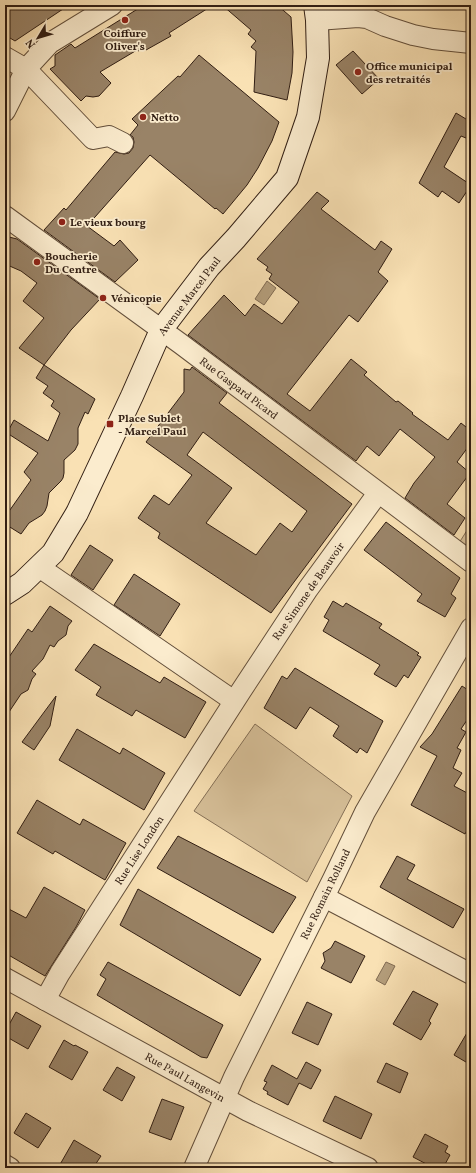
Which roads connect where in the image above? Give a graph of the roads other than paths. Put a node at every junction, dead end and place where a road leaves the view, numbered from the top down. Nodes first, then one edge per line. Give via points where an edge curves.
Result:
1 (112, 5) edge
2 (316, 12) edge
3 (471, 43) edge
4 (5, 57) edge
5 (26, 69) junction
6 (5, 111) edge
7 (123, 143) dead end
8 (5, 216) edge
9 (161, 330) junction
10 (378, 493) junction
11 (471, 562) edge
12 (39, 567) junction
13 (5, 594) edge
14 (471, 628) edge
15 (238, 696) junction
16 (324, 897) junction
17 (471, 974) edge
18 (5, 978) edge
19 (45, 1000) junction
20 (224, 1098) junction
21 (5, 1165) edge
22 (10, 1168) edge
23 (194, 1168) edge
24 (368, 1168) edge

1 - 5 street via 50,43
2 - 3 street via 367,18 413,35
2 - 9 main road, Avenue Marcel Paul via 318,58 308,116 287,178 209,267
4 - 5 street
5 - 6 street
5 - 7 street via 93,139 109,136
8 - 9 street, Rue Gaspard Picard
9 - 10 street, Rue Gaspard Picard
9 - 12 main road, Avenue Marcel Paul via 77,513 53,553
10 - 11 street, Rue Gaspard Picard
10 - 15 street, Rue Simone de Beauvoir via 308,589
12 - 13 main road, Avenue Marcel Paul
12 - 15 street
14 - 16 street, Rue Romain Rolland via 368,807
15 - 19 street, Rue Lise London
16 - 17 street
16 - 20 street, Rue Romain Rolland
18 - 19 street, Rue Paul Langevin
19 - 20 street, Rue Paul Langevin
20 - 23 street, Rue Romain Rolland
20 - 24 street, Rue Paul Langevin via 248,1112
21 - 22 street

